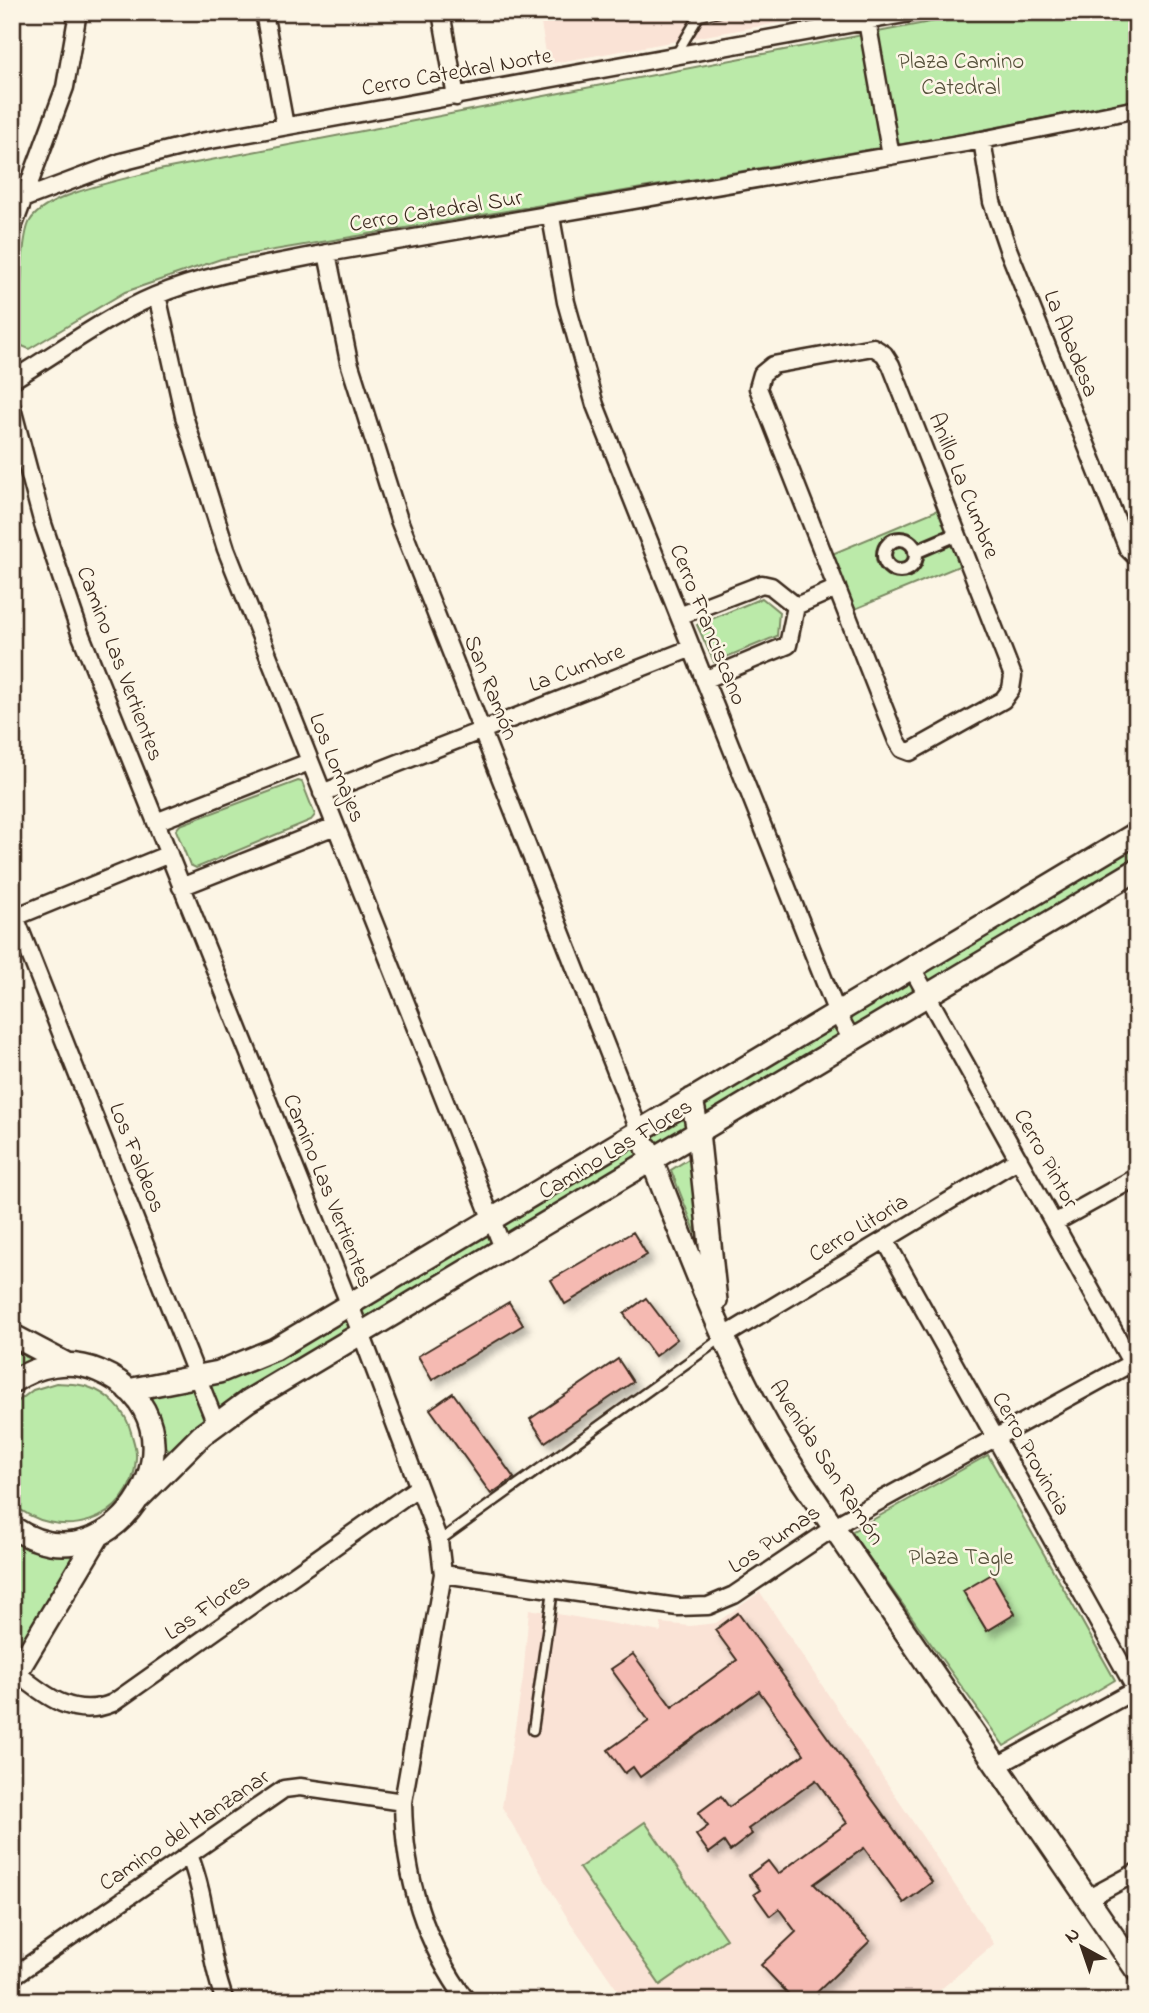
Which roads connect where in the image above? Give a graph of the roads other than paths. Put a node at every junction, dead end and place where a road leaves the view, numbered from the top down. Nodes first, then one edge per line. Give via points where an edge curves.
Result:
1 (78, 12) edge
2 (264, 12) edge
3 (442, 12) edge
4 (719, 12) edge
5 (916, 12) edge
6 (897, 14) edge
7 (867, 21) junction
8 (676, 56) junction
9 (456, 96) junction
10 (1137, 109) edge
11 (285, 126) junction
12 (982, 140) junction
13 (891, 156) junction
14 (17, 202) edge
15 (551, 216) junction
16 (12, 230) edge
17 (327, 254) junction
18 (157, 295) junction
19 (12, 380) edge
20 (12, 408) edge
21 (957, 534) junction
22 (915, 552) dead end
23 (1137, 558) edge
24 (837, 588) junction
25 (796, 606) junction
26 (679, 616) junction
27 (692, 648) junction
28 (704, 680) junction
29 (482, 730) junction
30 (309, 762) junction
31 (322, 793) junction
32 (156, 822) junction
33 (335, 826) junction
34 (1137, 833) edge
35 (169, 855) junction
36 (1137, 870) edge
37 (181, 887) junction
38 (14, 913) edge
39 (912, 968) junction
40 (927, 995) junction
41 (837, 1013) junction
42 (852, 1040) junction
43 (692, 1099) junction
44 (639, 1130) junction
45 (698, 1132) junction
46 (652, 1160) junction
47 (1019, 1160) junction
48 (1137, 1177) edge
49 (491, 1220) junction
50 (1054, 1223) junction
51 (885, 1240) junction
52 (503, 1248) junction
53 (348, 1306) junction
54 (721, 1331) junction
55 (361, 1333) junction
56 (12, 1335) edge
57 (67, 1364) junction
58 (1135, 1365) edge
59 (198, 1377) junction
60 (12, 1382) edge
61 (128, 1390) junction
62 (216, 1424) junction
63 (996, 1438) junction
64 (417, 1488) junction
65 (138, 1498) junction
66 (835, 1526) junction
67 (12, 1527) edge
68 (99, 1535) junction
69 (439, 1541) junction
70 (443, 1574) junction
71 (553, 1590) junction
72 (14, 1676) edge
73 (1136, 1690) edge
74 (533, 1730) dead end
75 (997, 1766) junction
76 (403, 1802) junction
77 (189, 1854) junction
78 (1137, 1872) edge
79 (1087, 1899) junction
80 (1137, 1971) edge
81 (12, 1977) edge
82 (225, 2001) edge
83 (467, 2001) edge

1 - 14 street via 65,87
2 - 11 street
3 - 9 street
4 - 8 lane via 699,16
5 - 6 street, Cerro Catedral Norte
6 - 7 street, Cerro Catedral Norte
7 - 8 street, Cerro Catedral Norte
7 - 13 street
8 - 9 street, Cerro Catedral Norte
9 - 11 street, Cerro Catedral Norte
10 - 12 street, Cerro Catedral Sur
11 - 14 street, Cerro Catedral Norte via 155,152
12 - 13 street, Cerro Catedral Sur
12 - 23 street, La Abadesa via 992,202 1008,249 1128,549
13 - 15 street, Cerro Catedral Sur
14 - 16 street
15 - 17 street, Cerro Catedral Sur
15 - 26 street, Cerro Franciscano via 566,302 595,405
17 - 18 street, Cerro Catedral Sur via 219,276
17 - 29 street, San Ramón via 349,362 379,461
18 - 19 street, Cerro Catedral Sur
18 - 30 street, Los Lomajes via 184,416 210,504
20 - 32 street, Camino Las Vertientes via 62,580
21 - 22 street
21 - 24 street, Anillo La Cumbre via 1013,682 998,704 914,752 902,749 897,741
21 - 24 street, Anillo La Cumbre via 884,354 866,347 773,365 762,374 759,396
24 - 25 street
25 - 26 street via 762,584
25 - 28 street via 788,645
26 - 27 street, Cerro Franciscano
27 - 28 street, Cerro Franciscano
27 - 29 street, La Cumbre
28 - 41 street, Cerro Franciscano
29 - 31 street, La Cumbre
29 - 44 street, San Ramón
30 - 31 street, Los Lomajes
30 - 32 street
31 - 33 street, Los Lomajes
32 - 35 street, Camino Las Vertientes
33 - 37 street
33 - 49 street, Los Lomajes
34 - 39 street, Camino Las Flores
35 - 37 street, Camino Las Vertientes
35 - 38 street
36 - 40 street, Camino Las Flores
37 - 53 street, Camino Las Vertientes
38 - 59 street, Los Faldeos
39 - 40 street, Cerro Pintor
39 - 41 street, Camino Las Flores
40 - 42 street, Camino Las Flores
40 - 47 street, Cerro Pintor
41 - 42 street, Cerro Franciscano
41 - 43 street, Camino Las Flores
42 - 45 street, Camino Las Flores
43 - 44 street, Camino Las Flores
43 - 45 street
44 - 46 street, Avenida San Ramón
44 - 49 street, Camino Las Flores
45 - 46 street, Camino Las Flores
45 - 54 street
46 - 52 street, Camino Las Flores
46 - 54 street, Avenida San Ramón
47 - 50 street, Cerro Pintor
47 - 51 street, Cerro Litoria
48 - 50 street
49 - 52 street, Los Lomajes
49 - 53 street, Camino Las Flores
50 - 58 street, Cerro Pintor
51 - 54 street, Cerro Litoria
51 - 63 street, Cerro Provincia
52 - 55 street, Camino Las Flores
53 - 55 street, Camino Las Vertientes
53 - 59 street, Camino Las Flores via 258,1358
54 - 66 street, Avenida San Ramón via 765,1424
54 - 69 lane
55 - 62 street, Camino Las Flores
55 - 64 street, Camino Las Vertientes
56 - 57 street
57 - 60 street via 36,1369
57 - 61 street via 93,1369
58 - 63 street, Los Pumas
59 - 61 street, Camino Las Flores
59 - 62 street, Los Faldeos
61 - 65 street via 147,1417 154,1450 147,1483
62 - 65 street, Camino Las Flores
63 - 66 street, Los Pumas
63 - 73 street, Cerro Provincia
64 - 69 street, Camino Las Vertientes
64 - 72 street, Las Flores via 113,1703 93,1710 65,1706
65 - 68 street via 121,1520
66 - 71 street, Los Pumas via 734,1595 708,1606 678,1607
66 - 75 street, Avenida San Ramón
67 - 68 street via 53,1543
68 - 72 street
69 - 70 street, Camino Las Vertientes
70 - 71 street, Los Pumas
70 - 76 street, Camino Las Vertientes
71 - 74 lane
73 - 75 street
75 - 79 street, Avenida San Ramón
76 - 77 street, Camino del Manzanar via 300,1787 284,1789
76 - 83 street, Camino Las Vertientes via 406,1856 419,1909 442,1962
77 - 81 street, Camino del Manzanar
77 - 82 street via 198,1876 210,1955
78 - 79 street
79 - 80 street, Avenida San Ramón

